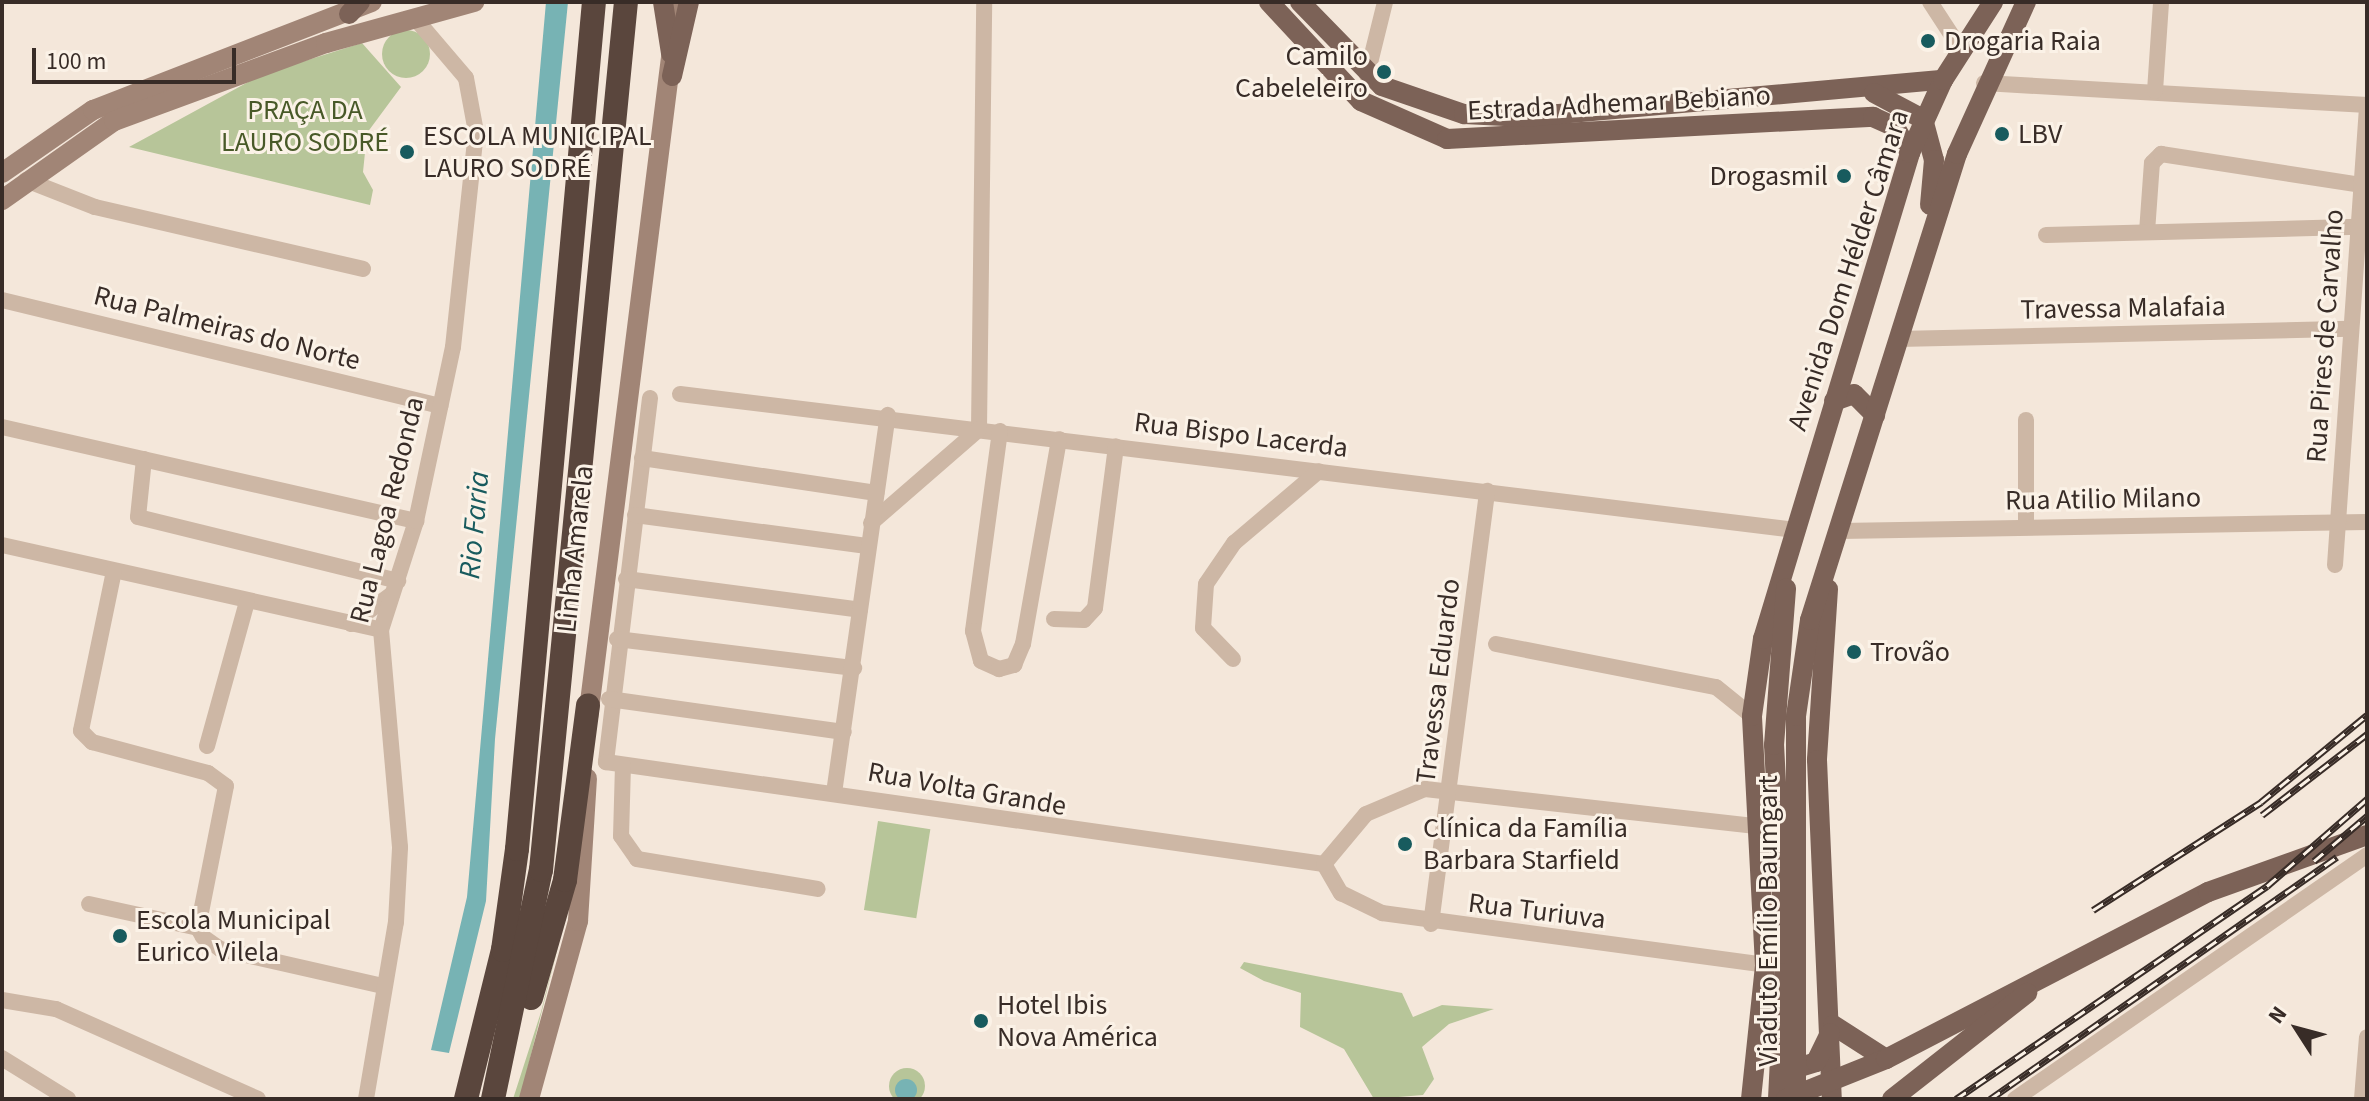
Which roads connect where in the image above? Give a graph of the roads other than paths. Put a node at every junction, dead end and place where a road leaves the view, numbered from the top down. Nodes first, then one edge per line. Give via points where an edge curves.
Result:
1 (372, 2) edge
2 (474, 2) edge
3 (663, 2) edge
4 (678, 2) edge
5 (689, 2) edge
6 (984, 2) edge
7 (1269, 2) edge
8 (1300, 2) edge
9 (1385, 2) edge
10 (1930, 2) edge
11 (1993, 2) edge
12 (2026, 2) edge
13 (2161, 2) edge
14 (594, 4) edge
15 (354, 8) edge
16 (626, 8) edge
17 (423, 16) junction
18 (1962, 51) junction
19 (671, 53) junction
20 (1367, 75) junction
21 (672, 76) junction
22 (1943, 80) junction
23 (1984, 83) junction
24 (1863, 90) junction
25 (2155, 91) junction
26 (2367, 105) edge
27 (1923, 119) junction
28 (2367, 123) edge
29 (1910, 153) junction
30 (2, 173) edge
31 (26, 180) junction
32 (2361, 185) junction
33 (2, 200) edge
34 (2358, 227) junction
35 (2147, 232) junction
36 (2046, 235) dead end
37 (363, 269) dead end
38 (1910, 294) junction
39 (2, 300) edge
40 (2350, 329) junction
41 (1898, 339) junction
42 (680, 394) dead end
43 (650, 398) dead end
44 (1834, 401) junction
45 (440, 406) junction
46 (888, 415) junction
47 (1875, 415) junction
48 (2026, 420) dead end
49 (2, 427) edge
50 (979, 429) junction
51 (1000, 431) junction
52 (1059, 439) junction
53 (1116, 446) junction
54 (642, 458) junction
55 (144, 459) junction
56 (1319, 471) junction
57 (1487, 491) junction
58 (876, 493) junction
59 (635, 515) junction
60 (2338, 520) junction
61 (416, 521) junction
62 (2367, 522) edge
63 (871, 523) junction
64 (2026, 527) junction
65 (1796, 530) junction
66 (1840, 531) junction
67 (2, 545) edge
68 (867, 546) junction
69 (1830, 561) junction
70 (2335, 565) dead end
71 (1787, 568) junction
72 (114, 571) junction
73 (626, 579) junction
74 (396, 587) junction
75 (247, 602) junction
76 (860, 610) junction
77 (1054, 619) dead end
78 (351, 624) junction
79 (381, 630) junction
80 (617, 639) junction
81 (1496, 644) dead end
82 (1233, 659) dead end
83 (854, 668) junction
84 (598, 703) junction
85 (1752, 716) junction
86 (844, 732) junction
87 (1774, 745) joint
88 (207, 746) dead end
89 (623, 765) junction
90 (1451, 789) junction
91 (834, 793) junction
92 (1756, 826) junction
93 (2367, 835) edge
94 (2367, 855) edge
95 (1324, 864) junction
96 (818, 889) dead end
97 (89, 904) dead end
98 (1431, 924) junction
99 (198, 928) junction
100 (1765, 965) junction
101 (2050, 972) junction
102 (383, 986) junction
103 (2, 1000) edge
104 (486, 1023) junction
105 (1833, 1025) junction
106 (2367, 1037) edge
107 (509, 1043) junction
108 (1759, 1051) junction
109 (2, 1058) edge
110 (1886, 1059) junction
111 (1833, 1089) edge
112 (2037, 1093) edge
113 (1892, 1098) edge
114 (68, 1099) edge
115 (258, 1099) edge
116 (366, 1099) edge
117 (448, 1099) edge
118 (466, 1099) edge
119 (493, 1099) edge
120 (529, 1099) edge
121 (1751, 1099) edge
122 (1778, 1099) edge
123 (1786, 1099) edge
124 (1796, 1099) edge
125 (2015, 1099) edge
126 (2362, 1099) edge

1 - 15 main road
2 - 17 main road
3 - 19 main road
4 - 19 main road, Linha Amarela
5 - 21 main road
6 - 50 street
7 - 29 main road, Estrada Adhemar Bebiano via 1341,86 1426,134 1516,141 1873,117 1895,127
8 - 20 main road, Estrada Adhemar Bebiano
9 - 20 street
10 - 18 street
11 - 18 main road, Avenida Dom Hélder Câmara
12 - 23 main road
13 - 25 street
14 - 104 highway, Linha Amarela via 517,849
15 - 30 main road via 93,110
16 - 107 highway, Linha Amarela via 549,800
17 - 31 main road via 284,57 114,121
17 - 45 street, Rua Lagoa Redonda via 466,78 476,132 459,310
18 - 22 main road, Avenida Dom Hélder Câmara
19 - 21 main road, Linha Amarela
20 - 24 main road, Estrada Adhemar Bebiano via 1434,110 1525,117
21 - 84 main road, Linha Amarela via 611,485
22 - 24 main road, Estrada Adhemar Bebiano
22 - 27 main road, Avenida Dom Hélder Câmara
23 - 25 street
23 - 38 main road
24 - 27 main road via 1896,99
25 - 26 street
27 - 29 main road, Avenida Dom Hélder Câmara
27 - 38 main road via 1934,179
28 - 32 street, Rua Pires de Carvalho
29 - 44 main road, Avenida Dom Hélder Câmara
31 - 33 main road
31 - 37 street via 95,207
32 - 34 street, Rua Pires de Carvalho
32 - 35 street via 2161,154 2152,163
34 - 35 street
34 - 40 street, Rua Pires de Carvalho
35 - 36 street
38 - 41 main road
39 - 45 street, Rua Palmeiras do Norte
40 - 41 street, Travessa Malafaia
40 - 60 street, Rua Pires de Carvalho
41 - 47 main road
42 - 46 street, Rua Bispo Lacerda
43 - 54 street
44 - 47 main road via 1854,394
44 - 65 main road, Avenida Dom Hélder Câmara
45 - 61 street, Rua Lagoa Redonda
46 - 50 street, Rua Bispo Lacerda
46 - 58 street
47 - 66 main road
48 - 64 street
49 - 55 street
50 - 51 street, Rua Bispo Lacerda
50 - 63 street
51 - 52 street, Rua Bispo Lacerda
51 - 52 street via 973,631 981,661 999,669 1014,665 1023,644
52 - 53 street, Rua Bispo Lacerda
53 - 56 street, Rua Bispo Lacerda
53 - 77 street via 1095,608 1084,620
54 - 58 street
54 - 59 street
55 - 61 street
55 - 74 street via 138,517
56 - 57 street, Rua Bispo Lacerda
56 - 82 street via 1234,543 1206,584 1203,628
57 - 65 street, Rua Bispo Lacerda
57 - 90 street, Travessa Eduardo
58 - 63 street
59 - 68 street
59 - 73 street
60 - 62 street, Rua Atilio Milano
60 - 64 street, Rua Atilio Milano
60 - 70 street, Rua Pires de Carvalho
61 - 74 street, Rua Lagoa Redonda
63 - 68 street
64 - 66 street, Rua Atilio Milano
65 - 71 main road, Avenida Dom Hélder Câmara
66 - 69 main road
67 - 72 street
68 - 76 street
69 - 105 main road via 1817,760
69 - 124 main road, Viaduto Emílio Baumgart via 1806,642 1796,742 1801,970
71 - 85 main road, Avenida Dom Hélder Câmara via 1763,639
71 - 87 main road, Avenida Dom Hélder Câmara
72 - 75 street
72 - 99 street via 81,731 92,742 208,773 226,786
73 - 76 street
73 - 80 street
74 - 78 street
74 - 79 street, Rua Lagoa Redonda
75 - 78 street
75 - 88 street
76 - 83 street
78 - 79 street
79 - 102 street, Rua Lagoa Redonda via 400,847
80 - 83 street
80 - 84 street
81 - 85 street via 1716,687
83 - 86 street
84 - 86 street
84 - 89 street, Rua Volta Grande via 603,759
84 - 107 highway via 565,880 539,979
84 - 120 main road, Linha Amarela via 580,911
85 - 92 main road, Avenida Dom Hélder Câmara
86 - 91 street
87 - 122 main road, Viaduto Emílio Baumgart via 1785,954
89 - 91 street, Rua Volta Grande
89 - 96 street via 621,836 637,859
90 - 92 street
90 - 95 street via 1387,801 1348,830
90 - 98 street, Travessa Eduardo
91 - 95 street, Rua Volta Grande
92 - 100 main road, Avenida Dom Hélder Câmara
93 - 101 main road via 2208,892
94 - 112 street
95 - 98 street, Rua Turiuva via 1341,893 1356,902
97 - 99 street
98 - 100 street, Rua Turiuva
99 - 102 street via 220,949
100 - 108 main road, Avenida Dom Hélder Câmara
101 - 110 main road
101 - 113 main road
102 - 116 street, Rua Lagoa Redonda via 368,1056
103 - 115 street via 56,1009
104 - 117 highway
104 - 118 highway, Linha Amarela
105 - 108 main road via 1822,1053 1800,1070 1780,1070
105 - 110 main road
105 - 111 main road
106 - 126 street
107 - 119 highway, Linha Amarela
108 - 121 main road, Avenida Dom Hélder Câmara
108 - 123 main road
109 - 114 street
110 - 111 main road
111 - 123 main road
112 - 125 street

